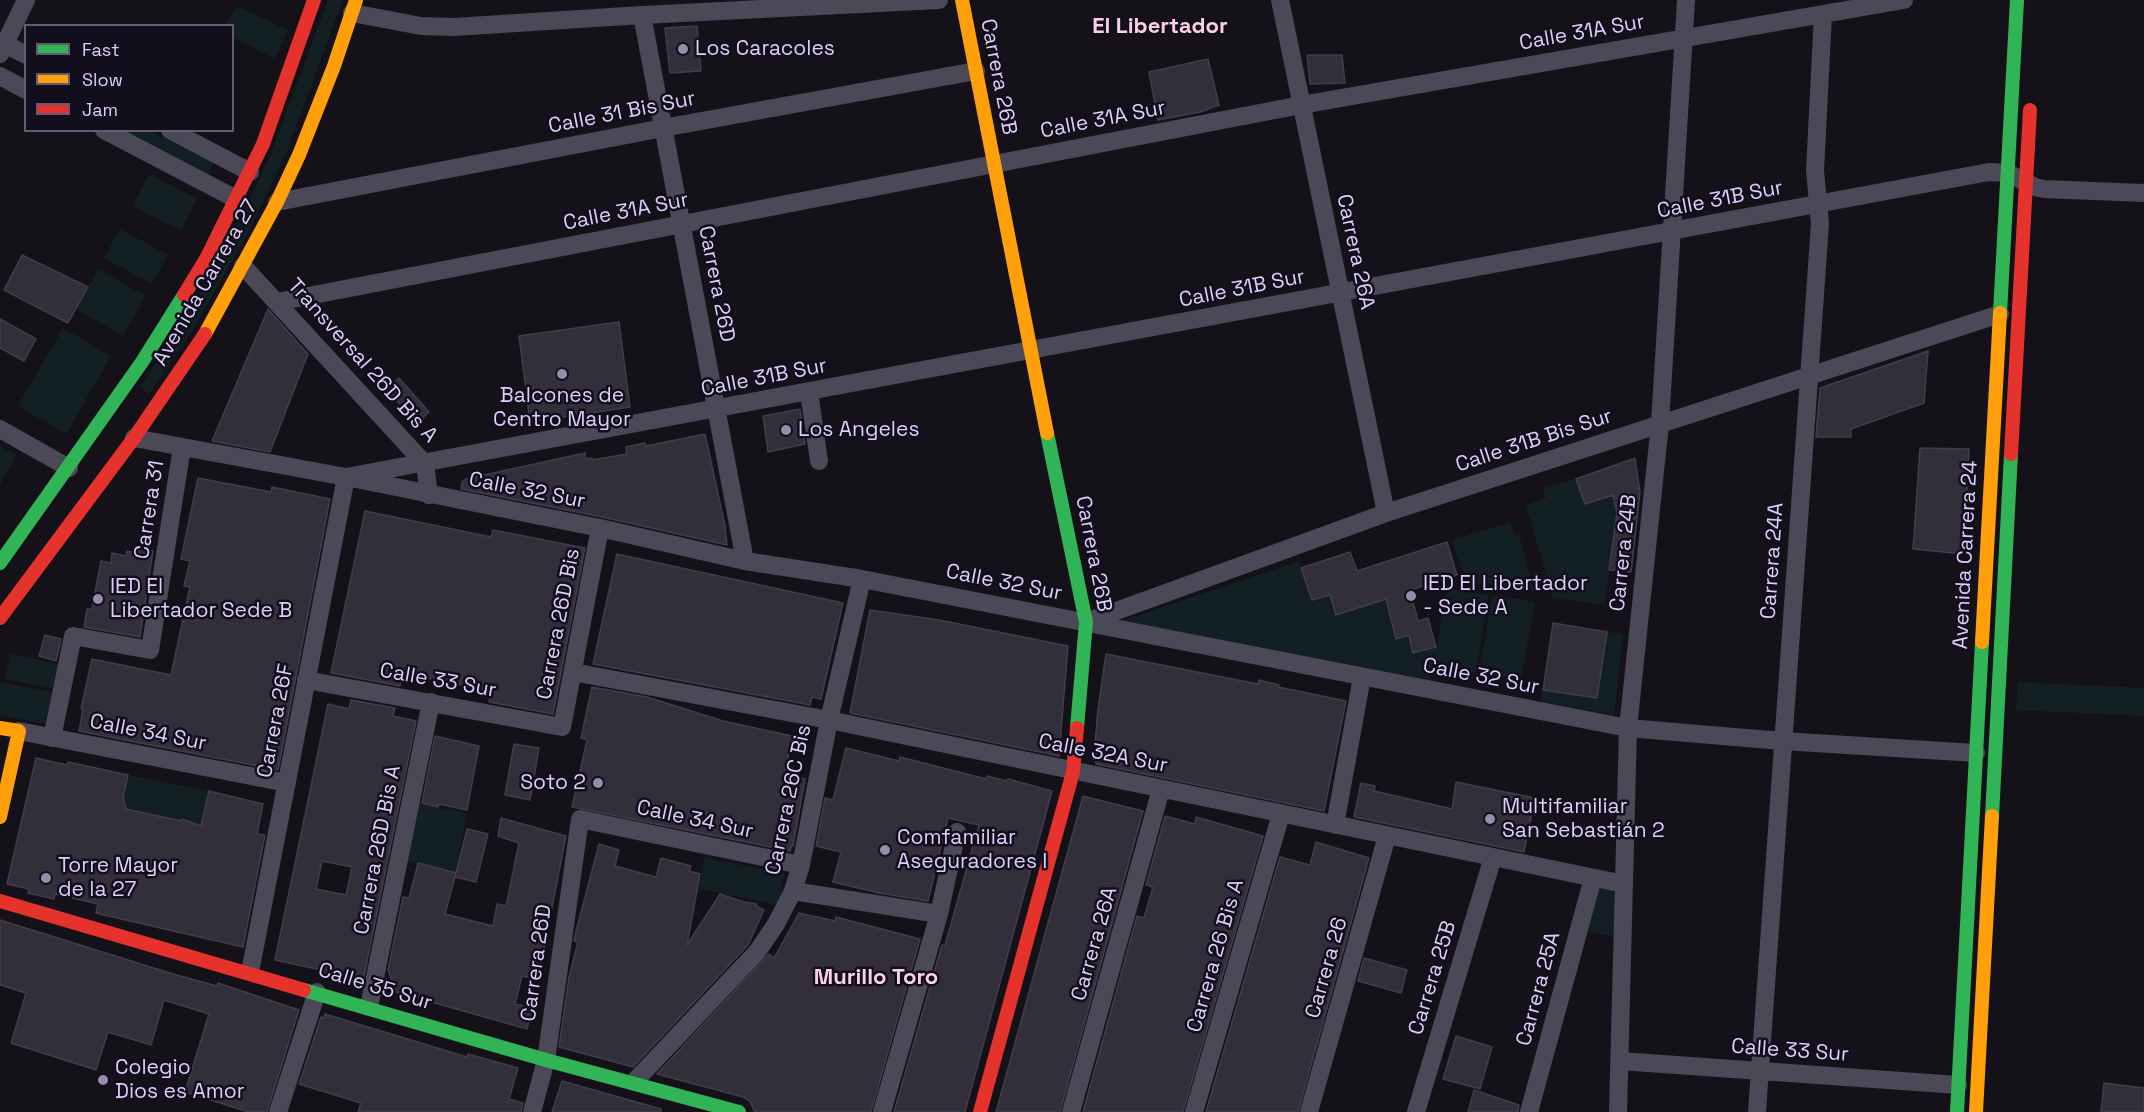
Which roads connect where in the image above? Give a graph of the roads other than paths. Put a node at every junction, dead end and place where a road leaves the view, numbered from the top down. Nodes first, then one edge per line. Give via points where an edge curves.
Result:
1 (26, 0) edge
2 (314, 0) edge
3 (939, 0) edge
4 (962, 0) edge
5 (1280, 0) edge
6 (1686, 0) edge
7 (1904, 0) edge
8 (2017, 0) edge
9 (354, 7) edge
10 (1823, 14) junction
11 (642, 15) junction
12 (1683, 39) junction
13 (2, 49) edge
14 (24, 54) edge
15 (976, 71) junction
16 (0, 76) edge
17 (24, 89) edge
18 (2031, 95) dead end
19 (1301, 105) junction
20 (663, 128) junction
21 (108, 132) edge
22 (174, 132) edge
23 (994, 164) junction
24 (250, 172) junction
25 (2008, 173) junction
26 (2026, 183) junction
27 (2144, 193) edge
28 (236, 199) junction
29 (277, 202) junction
30 (1818, 204) junction
31 (681, 224) junction
32 (1672, 231) junction
33 (243, 266) junction
34 (1340, 293) junction
35 (277, 302) junction
36 (2000, 314) junction
37 (1030, 351) junction
38 (1809, 376) junction
39 (809, 392) junction
40 (716, 409) junction
41 (1660, 424) junction
42 (0, 429) edge
43 (134, 438) junction
44 (182, 447) junction
45 (819, 460) dead end
46 (425, 464) junction
47 (69, 468) junction
48 (346, 477) junction
49 (429, 495) junction
50 (1386, 513) junction
51 (600, 528) junction
52 (745, 561) junction
53 (0, 563) edge
54 (862, 579) junction
55 (0, 618) edge
56 (1086, 622) junction
57 (573, 672) junction
58 (1362, 677) junction
59 (306, 680) junction
60 (430, 702) junction
61 (829, 720) junction
62 (562, 727) joint
63 (0, 728) edge
64 (1628, 728) junction
65 (19, 731) junction
66 (52, 738) junction
67 (1782, 741) junction
68 (1976, 753) junction
69 (1073, 772) junction
70 (287, 783) junction
71 (1161, 789) junction
72 (1281, 814) junction
73 (0, 817) edge
74 (580, 819) joint
75 (1335, 825) junction
76 (957, 832) dead end
77 (1387, 836) junction
78 (1493, 857) junction
79 (801, 865) junction
80 (1593, 878) junction
81 (1624, 884) junction
82 (793, 891) junction
83 (0, 901) edge
84 (939, 914) junction
85 (250, 972) junction
86 (317, 992) junction
87 (369, 1007) junction
88 (546, 1060) junction
89 (1620, 1061) junction
90 (1760, 1071) junction
91 (634, 1082) junction
92 (1958, 1085) junction
93 (278, 1112) edge
94 (532, 1112) edge
95 (739, 1112) edge
96 (882, 1112) edge
97 (980, 1112) edge
98 (1071, 1112) edge
99 (1194, 1112) edge
100 (1310, 1112) edge
101 (1416, 1112) edge
102 (1529, 1112) edge
103 (1618, 1112) edge
104 (1757, 1112) edge
105 (1957, 1112) edge
106 (1976, 1112) edge

1 - 13 street
2 - 24 main road, Avenida Carrera 27
3 - 11 street
4 - 15 main road, Carrera 26B
5 - 19 street, Carrera 26A
6 - 12 street, Carrera 24B
7 - 10 street, Calle 31A Sur
8 - 25 main road, Avenida Carrera 24
9 - 11 street via 421,26 454,27
9 - 29 main road, Avenida Carrera 27 via 316,114
10 - 12 street, Calle 31A Sur
10 - 30 street, Carrera 24A via 1815,171
11 - 20 street, Carrera 26D
12 - 19 street, Calle 31A Sur
12 - 32 street, Carrera 24B
13 - 14 street
15 - 20 street, Calle 31 Bis Sur
15 - 23 main road, Carrera 26B
16 - 17 street
18 - 26 main road, Avenida Carrera 24
19 - 23 street, Calle 31A Sur
19 - 34 street, Carrera 26A
20 - 29 street, Calle 31 Bis Sur
20 - 31 street, Carrera 26D
21 - 28 street
22 - 24 street
23 - 31 street, Calle 31A Sur
23 - 37 main road, Carrera 26B
24 - 28 main road, Avenida Carrera 27
25 - 26 street
25 - 30 street, Calle 31B Sur via 1989,172
25 - 36 main road, Avenida Carrera 24
26 - 27 street via 2044,189
26 - 106 main road, Avenida Carrera 24
28 - 47 main road, Avenida Carrera 27 via 180,304
29 - 33 main road, Avenida Carrera 27
30 - 32 street, Calle 31B Sur
30 - 38 street, Carrera 24A via 1820,224
31 - 35 street, Calle 31A Sur
31 - 40 street, Carrera 26D
32 - 34 street, Calle 31B Sur
32 - 41 street, Carrera 24B
33 - 35 street, Transversal 26D Bis A
33 - 43 main road, Avenida Carrera 27 via 191,357
34 - 37 street, Calle 31B Sur
34 - 50 street, Carrera 26A
35 - 46 street, Transversal 26D Bis A
36 - 38 street, Calle 31B Bis Sur
36 - 68 main road, Avenida Carrera 24
37 - 39 street, Calle 31B Sur
37 - 56 main road, Carrera 26B
38 - 41 street, Calle 31B Bis Sur
38 - 67 street, Carrera 24A
39 - 40 street, Calle 31B Sur
39 - 45 street
40 - 46 street, Calle 31B Sur
40 - 52 street, Carrera 26D
41 - 50 street, Calle 31B Bis Sur
41 - 64 street, Carrera 24B
42 - 47 street
43 - 44 street, Calle 32 Sur
43 - 55 main road, Avenida Carrera 27
44 - 48 street, Calle 32 Sur
44 - 66 street, Carrera 31 via 150,650 73,636
46 - 48 street, Calle 31B Sur
46 - 49 street, Transversal 26D Bis A
47 - 53 main road, Avenida Carrera 27
48 - 49 street, Calle 32 Sur
48 - 59 street, Carrera 26F
49 - 51 street, Calle 32 Sur
50 - 56 street, Calle 31B Bis Sur
51 - 52 street, Calle 32 Sur
51 - 57 street, Carrera 26D Bis
52 - 54 street, Calle 32 Sur
54 - 56 street, Calle 32 Sur
54 - 61 street, Carrera 26C Bis
56 - 58 street, Calle 32 Sur
56 - 69 main road, Carrera 26B
57 - 61 street, Calle 32A Sur
57 - 62 street, Carrera 26D Bis
58 - 64 street, Calle 32 Sur
58 - 75 street
59 - 60 street, Calle 33 Sur
59 - 70 street, Carrera 26F
60 - 62 street, Calle 33 Sur
60 - 87 street, Carrera 26D Bis A
61 - 69 street, Calle 32A Sur
61 - 79 street, Carrera 26C Bis
63 - 65 main road, Calle 34 Sur
64 - 67 street, Calle 32 Sur
64 - 81 street, Carrera 24B
65 - 66 street, Calle 34 Sur
65 - 73 main road
66 - 70 street, Calle 34 Sur
67 - 68 street, Calle 32 Sur
67 - 90 street, Carrera 24A
68 - 92 main road, Avenida Carrera 24
69 - 71 street, Calle 32A Sur
69 - 97 main road, Carrera 26B
70 - 85 street, Carrera 26F
71 - 72 street, Calle 32A Sur
71 - 98 street, Carrera 26A
72 - 75 street, Calle 32A Sur
72 - 99 street, Carrera 26 Bis A
74 - 79 street, Calle 34 Sur
74 - 88 street, Carrera 26D
75 - 77 street, Calle 32A Sur
76 - 84 street
77 - 78 street, Calle 32A Sur
77 - 100 street, Carrera 26
78 - 80 street, Calle 32A Sur
78 - 101 street, Carrera 25B
79 - 82 street, Carrera 26C Bis
80 - 81 street, Calle 32A Sur
80 - 102 street, Carrera 25A
81 - 89 street, Carrera 24B
82 - 84 street
82 - 91 street, Carrera 26C Bis via 757,952
83 - 85 main road, Calle 35 Sur
84 - 96 street
85 - 86 main road, Calle 35 Sur
86 - 87 main road, Calle 35 Sur
86 - 93 street
87 - 88 main road, Calle 35 Sur
88 - 91 main road, Calle 35 Sur
88 - 94 street, Carrera 26D
89 - 90 street, Calle 33 Sur
89 - 103 street, Carrera 24B
90 - 92 street, Calle 33 Sur
90 - 104 street, Carrera 24A
91 - 95 main road, Calle 35 Sur
92 - 105 main road, Avenida Carrera 24

